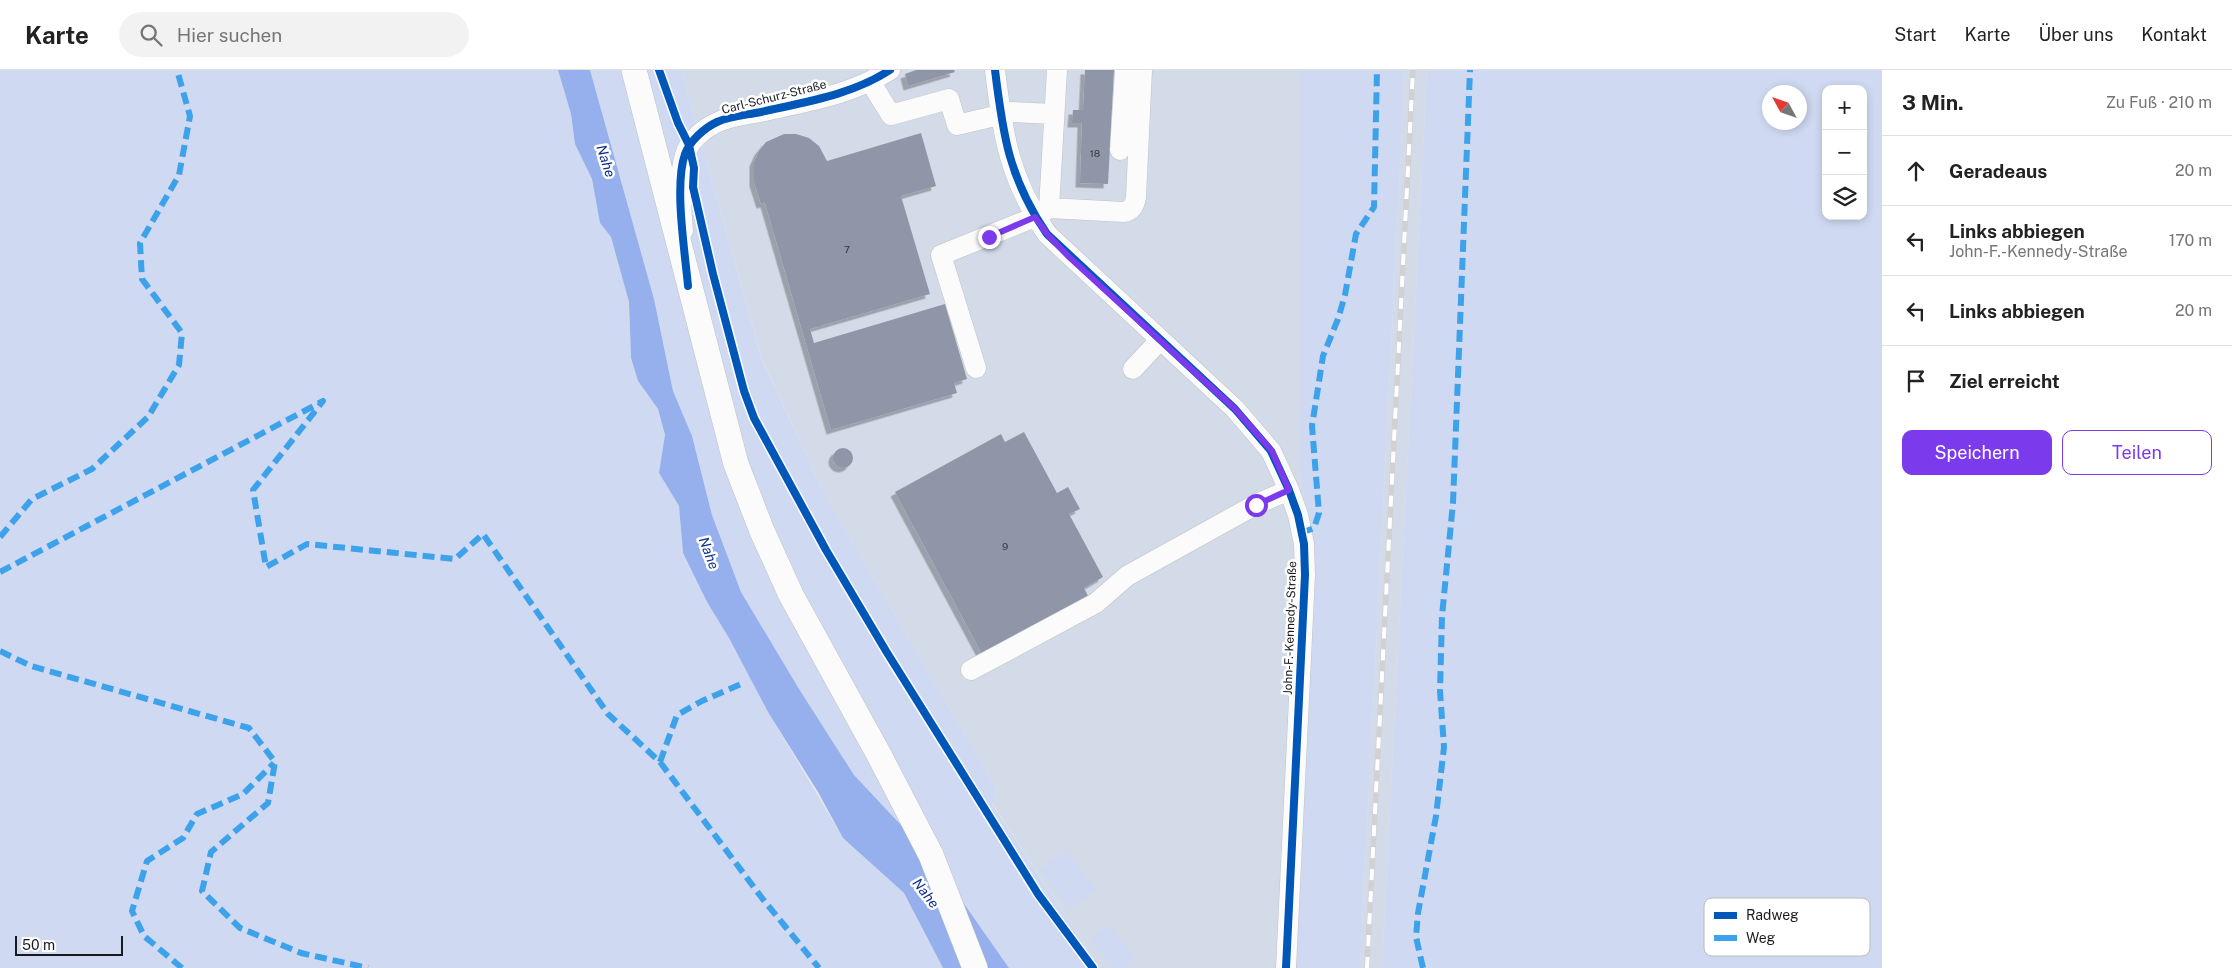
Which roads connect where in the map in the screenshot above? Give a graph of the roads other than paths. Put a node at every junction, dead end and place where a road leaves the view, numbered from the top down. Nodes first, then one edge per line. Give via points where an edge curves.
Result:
1 (634, 70) edge
2 (890, 70) edge
3 (995, 70) edge
4 (1057, 70) edge
5 (1125, 70) edge
6 (1142, 70) edge
7 (870, 83) junction
8 (1000, 114) junction
9 (1054, 114) junction
10 (1120, 150) dead end
11 (1042, 212) junction
12 (688, 286) junction
13 (1160, 340) junction
14 (976, 368) dead end
15 (1133, 369) dead end
16 (1289, 490) junction
17 (971, 670) dead end
18 (974, 968) edge
19 (1286, 968) edge

1 - 12 main road
2 - 7 street, Carl-Schurz-Straße
3 - 8 street, John-F.-Kennedy-Straße
4 - 9 street
5 - 10 street
6 - 11 street via 1134,205 1124,212
7 - 8 street via 891,115 949,99 957,125
7 - 12 street, Carl-Schurz-Straße via 811,101 716,122 699,134 685,156 681,186
8 - 9 street
8 - 11 street, John-F.-Kennedy-Straße via 1014,173
9 - 11 street
11 - 13 street, John-F.-Kennedy-Straße via 1047,234
11 - 14 street via 941,255
12 - 18 main road via 736,464 762,531 791,594 931,855
13 - 15 street
13 - 16 street, John-F.-Kennedy-Straße via 1255,430 1272,451
16 - 17 street via 1127,576 1096,603
16 - 19 street, John-F.-Kennedy-Straße via 1298,515 1304,575

